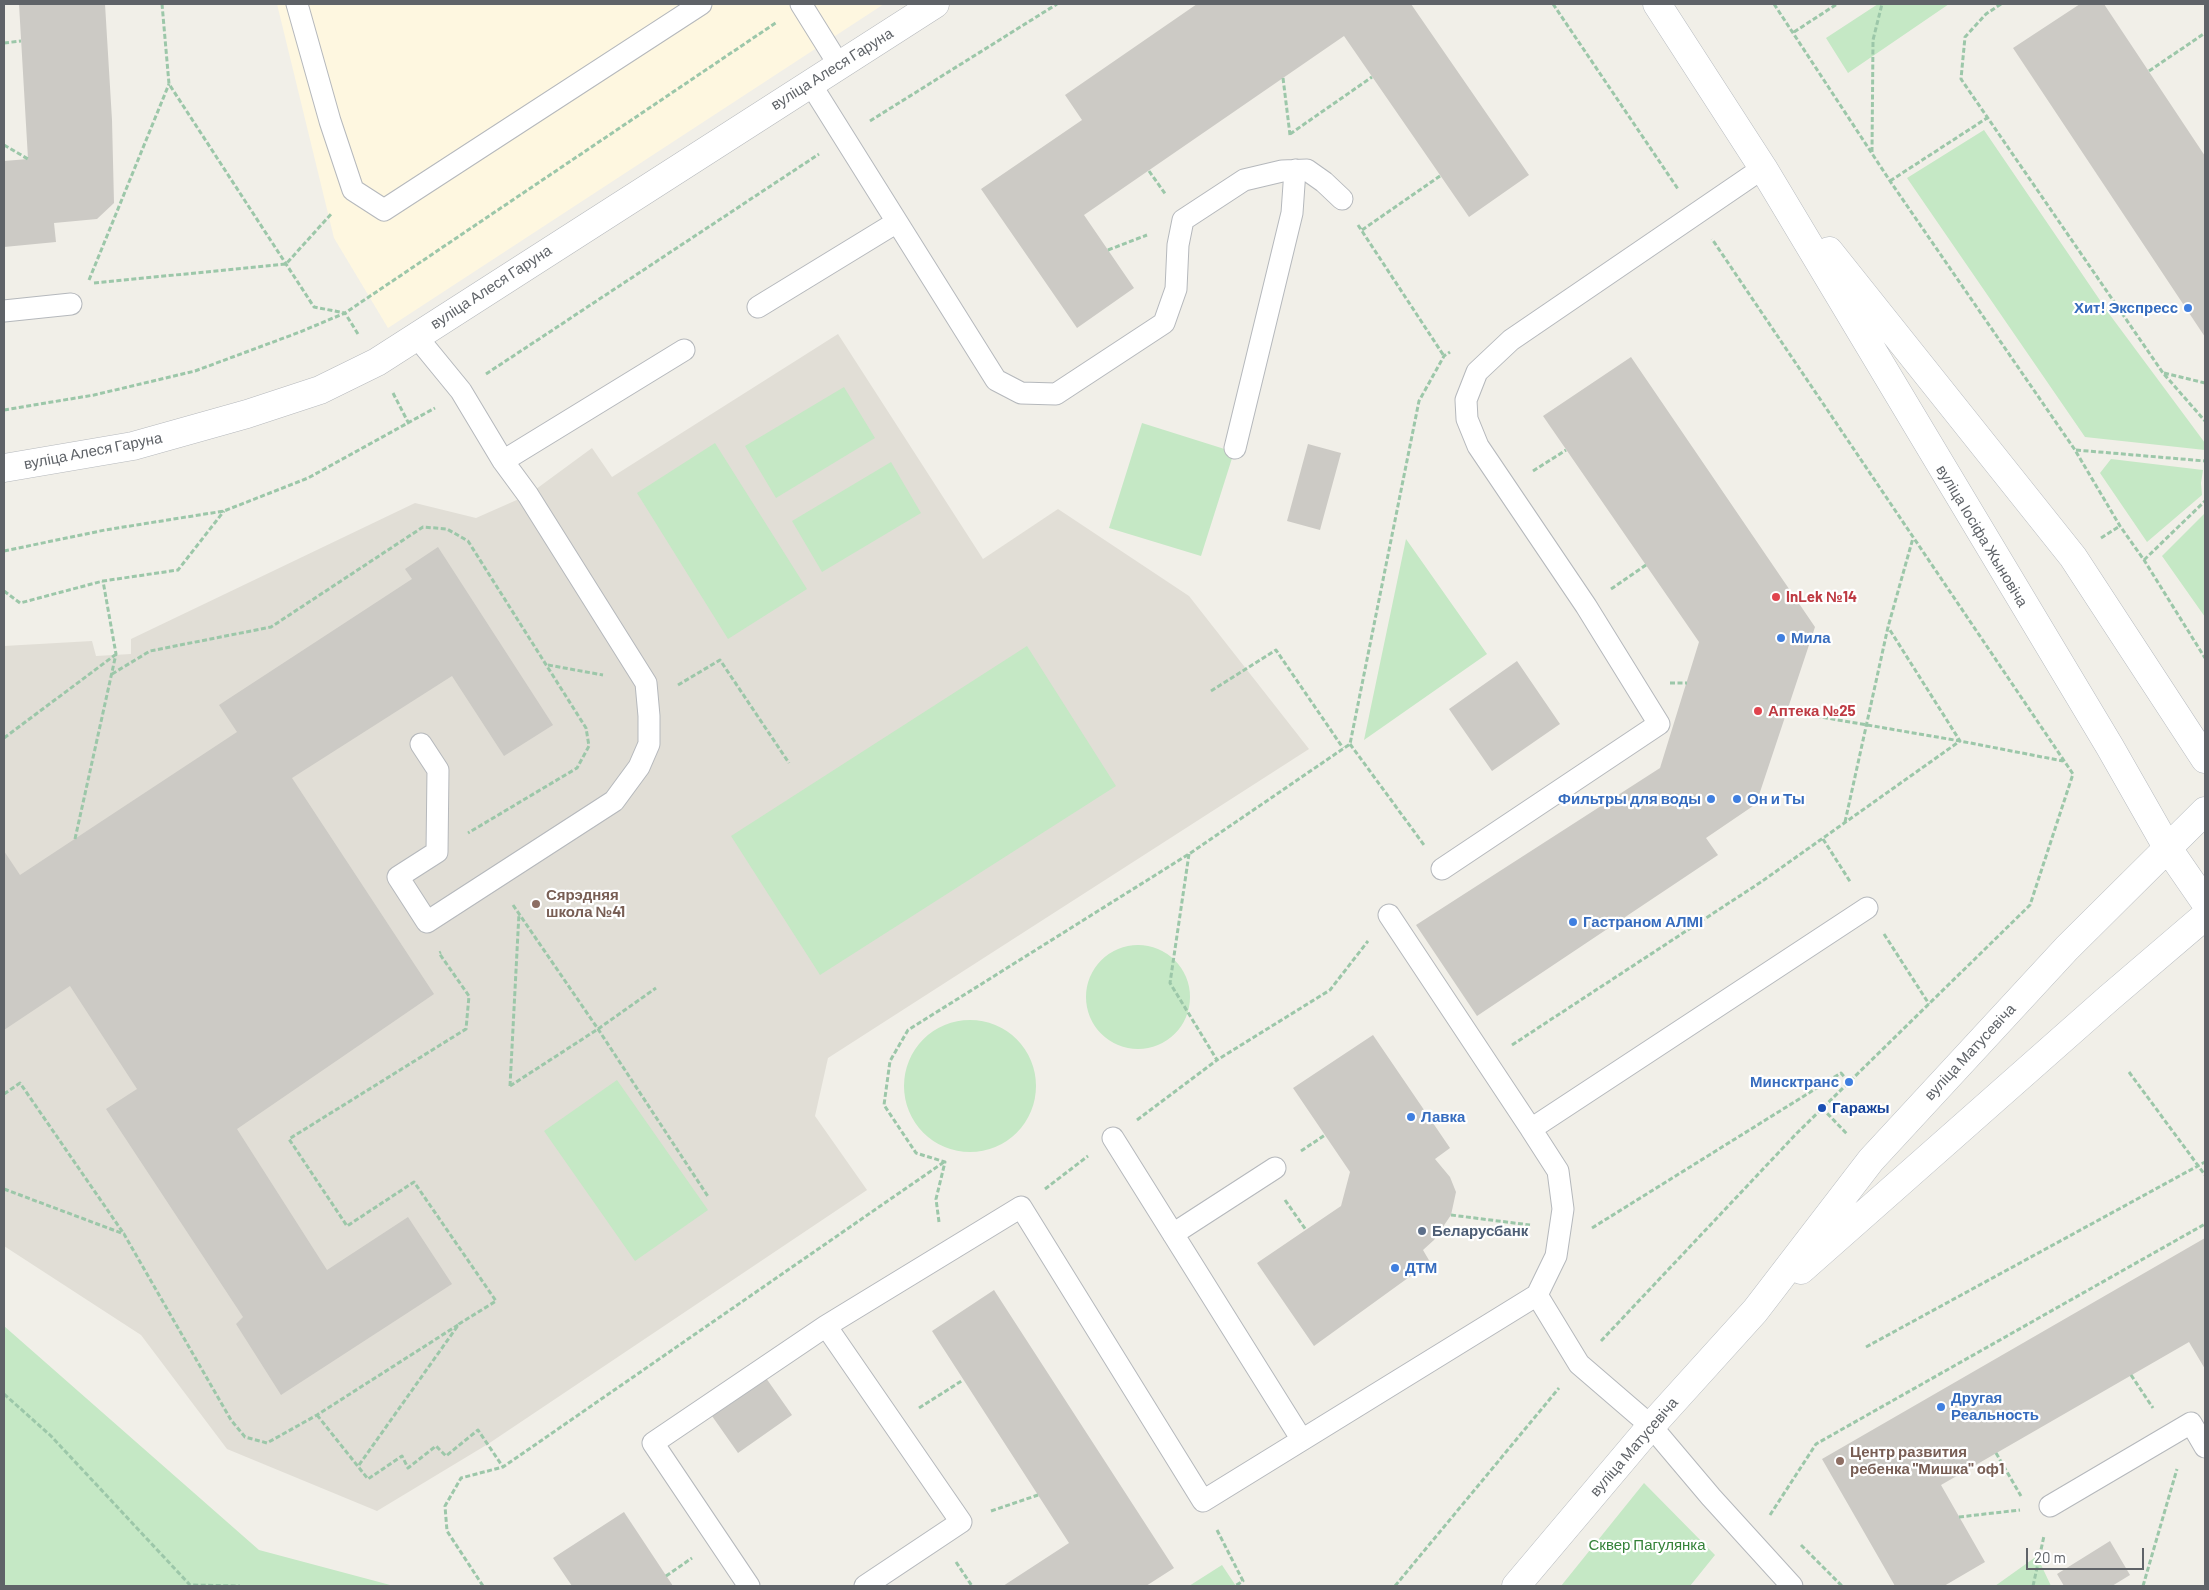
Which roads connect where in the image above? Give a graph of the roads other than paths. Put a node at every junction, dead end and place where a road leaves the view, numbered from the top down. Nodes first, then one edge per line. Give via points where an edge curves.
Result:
1 (297, 4) edge
2 (701, 4) edge
3 (802, 4) edge
4 (935, 4) edge
5 (1657, 4) edge
6 (839, 65) junction
7 (810, 83) junction
8 (1763, 168) junction
9 (1295, 170) junction
10 (1342, 200) road end
11 (897, 222) junction
12 (72, 304) dead end
13 (758, 307) dead end
14 (4, 311) edge
15 (416, 336) junction
16 (684, 350) dead end
17 (1235, 448) dead end
18 (503, 461) junction
19 (4, 468) edge
20 (421, 744) dead end
21 (2205, 759) edge
22 (2205, 811) edge
23 (2167, 847) junction
24 (1442, 869) road end
25 (2205, 902) edge
26 (1868, 908) dead end
27 (1389, 914) road end
28 (2205, 916) edge
29 (1531, 1129) junction
30 (1113, 1138) dead end
31 (1270, 1171) road end
32 (1173, 1234) junction
33 (1537, 1295) junction
34 (1755, 1311) junction
35 (826, 1326) junction
36 (1651, 1426) junction
37 (1302, 1440) junction
38 (2205, 1447) edge
39 (2050, 1506) road end
40 (1781, 1582) edge
41 (749, 1586) edge
42 (864, 1586) edge
43 (1516, 1586) edge

1 - 2 lane via 353,190 384,210
3 - 6 lane
4 - 6 main road, вуліца Алеся Гаруна
5 - 8 main road, вуліца Іосіфа Жыновіча
6 - 7 main road, вуліца Алеся Гаруна
7 - 11 lane
7 - 15 main road, вуліца Алеся Гаруна
8 - 21 main road, вуліца Іосіфа Жыновіча via 2073,558
8 - 23 main road, вуліца Іосіфа Жыновіча
8 - 24 lane via 1511,340 1476,372 1466,400 1467,418 1478,446 1586,606 1659,724
9 - 10 lane via 1307,170
9 - 11 lane via 1282,170 1244,180 1183,220 1178,244 1176,289 1164,323 1056,394 1021,393 996,380
9 - 17 lane via 1292,214
11 - 13 lane
12 - 14 lane
15 - 18 lane via 461,391
15 - 19 main road, вуліца Алеся Гаруна via 377,362 320,390 238,417 134,446
16 - 18 lane
18 - 20 lane via 528,495 646,683 649,744 640,767 614,801 427,922 398,877 436,852 438,770
22 - 23 main road, вуліца Матусевіча
23 - 25 main road, вуліца Іосіфа Жыновіча
23 - 34 main road, вуліца Матусевіча via 2067,948 1877,1152
26 - 29 lane
27 - 29 lane
28 - 34 main road, вуліца Матусевіча
29 - 33 lane via 1558,1172 1563,1209 1556,1256
30 - 32 lane
31 - 32 lane
32 - 37 lane
33 - 36 lane via 1579,1364
33 - 37 lane
34 - 36 main road, вуліца Матусевіча
35 - 37 lane via 1020,1207 1203,1501
35 - 41 lane via 653,1443
35 - 42 lane via 961,1522
36 - 40 lane via 1748,1538
36 - 43 main road, вуліца Матусевіча
38 - 39 lane via 2191,1423

